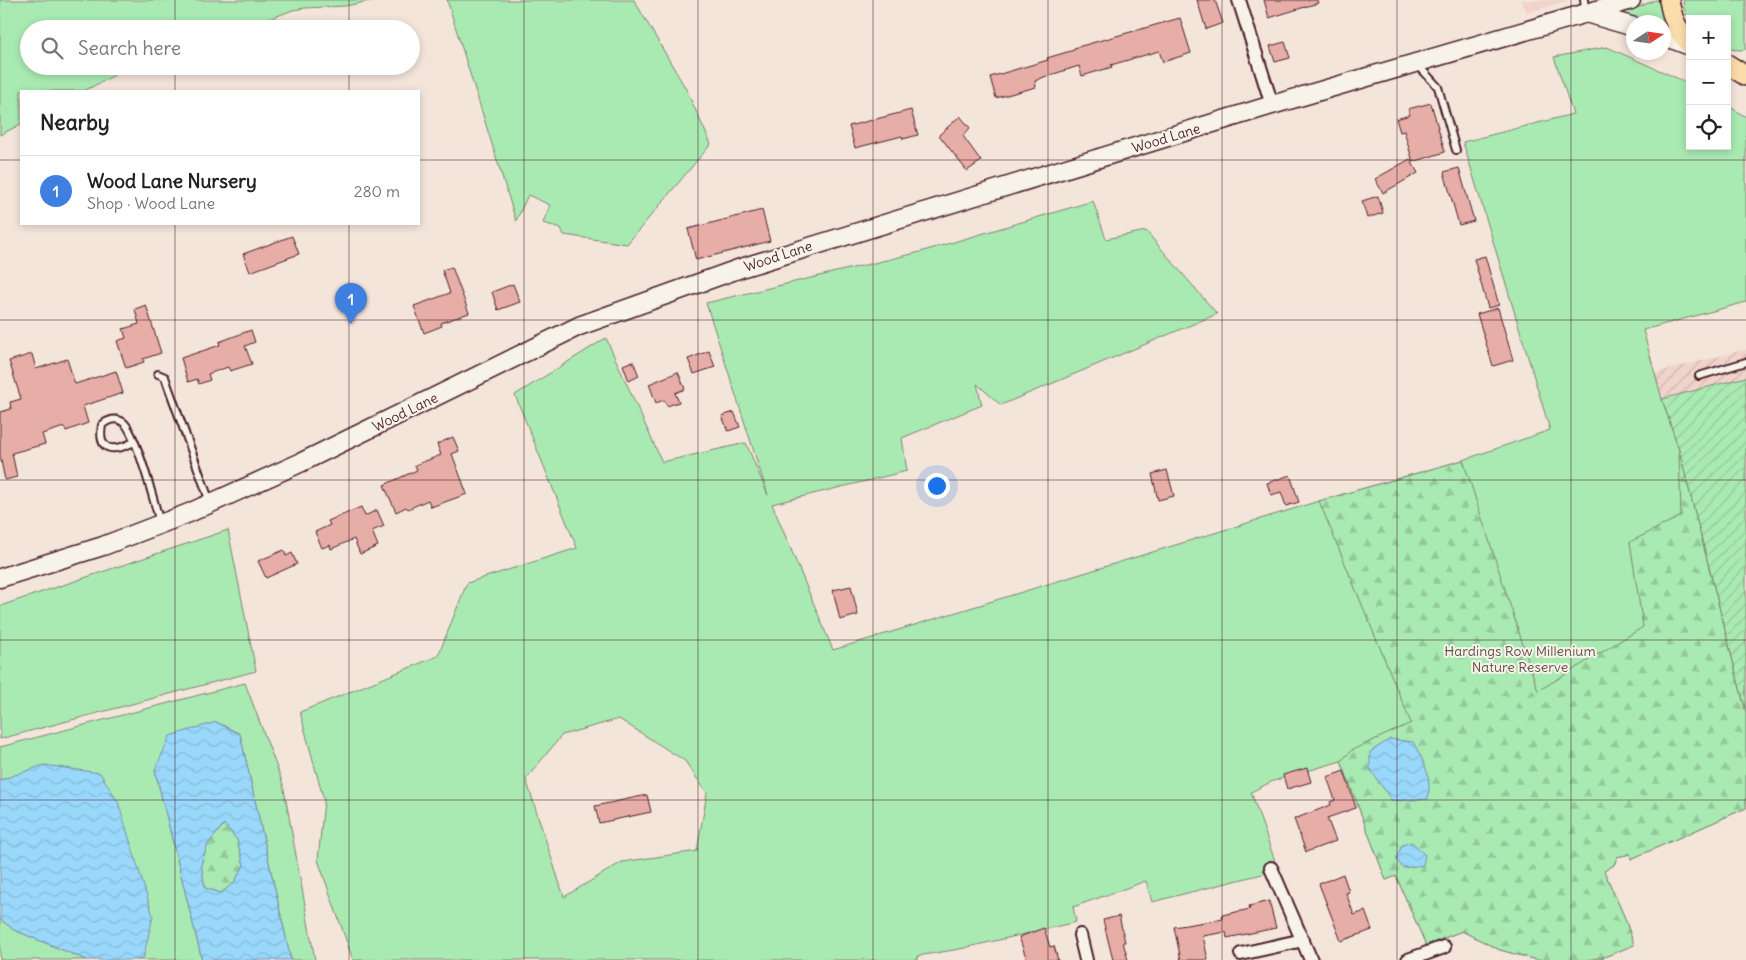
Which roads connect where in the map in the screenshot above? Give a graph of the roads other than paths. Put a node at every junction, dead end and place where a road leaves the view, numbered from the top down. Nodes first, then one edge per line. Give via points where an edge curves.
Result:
1 (1239, 0) edge
2 (1631, 0) edge
3 (1669, 0) edge
4 (1585, 6) edge
5 (1626, 24) edge
6 (1671, 38) edge
7 (1686, 41) edge
8 (1686, 44) edge
9 (1746, 62) edge
10 (1416, 63) junction
11 (1731, 63) edge
12 (1731, 66) edge
13 (1746, 76) edge
14 (1272, 105) junction
15 (1456, 150) dead end
16 (1746, 362) edge
17 (158, 374) dead end
18 (1699, 376) dead end
19 (134, 442) junction
20 (210, 503) junction
21 (160, 524) junction
22 (0, 578) edge
23 (1271, 868) dead end
24 (1080, 935) dead end
25 (1303, 940) junction
26 (1444, 947) dead end
27 (1241, 954) dead end
28 (1086, 960) edge
29 (1311, 960) edge
30 (1408, 960) edge

1 - 14 street
2 - 4 street, Wood Lane
3 - 7 main road via 1673,19
4 - 5 street
4 - 10 street, Wood Lane
6 - 8 street
9 - 11 main road
10 - 14 street, Wood Lane
10 - 15 lane via 1438,87
12 - 13 main road
14 - 20 street, Wood Lane via 741,268 579,326 302,462
16 - 18 lane
17 - 20 lane via 165,377
19 - 19 lane via 124,422 116,419 102,425 102,439 107,447 117,449
19 - 21 lane
20 - 21 street, Wood Lane
21 - 22 street, Wood Lane via 104,546
23 - 25 street
24 - 28 street
25 - 27 street
25 - 29 street
26 - 30 street

